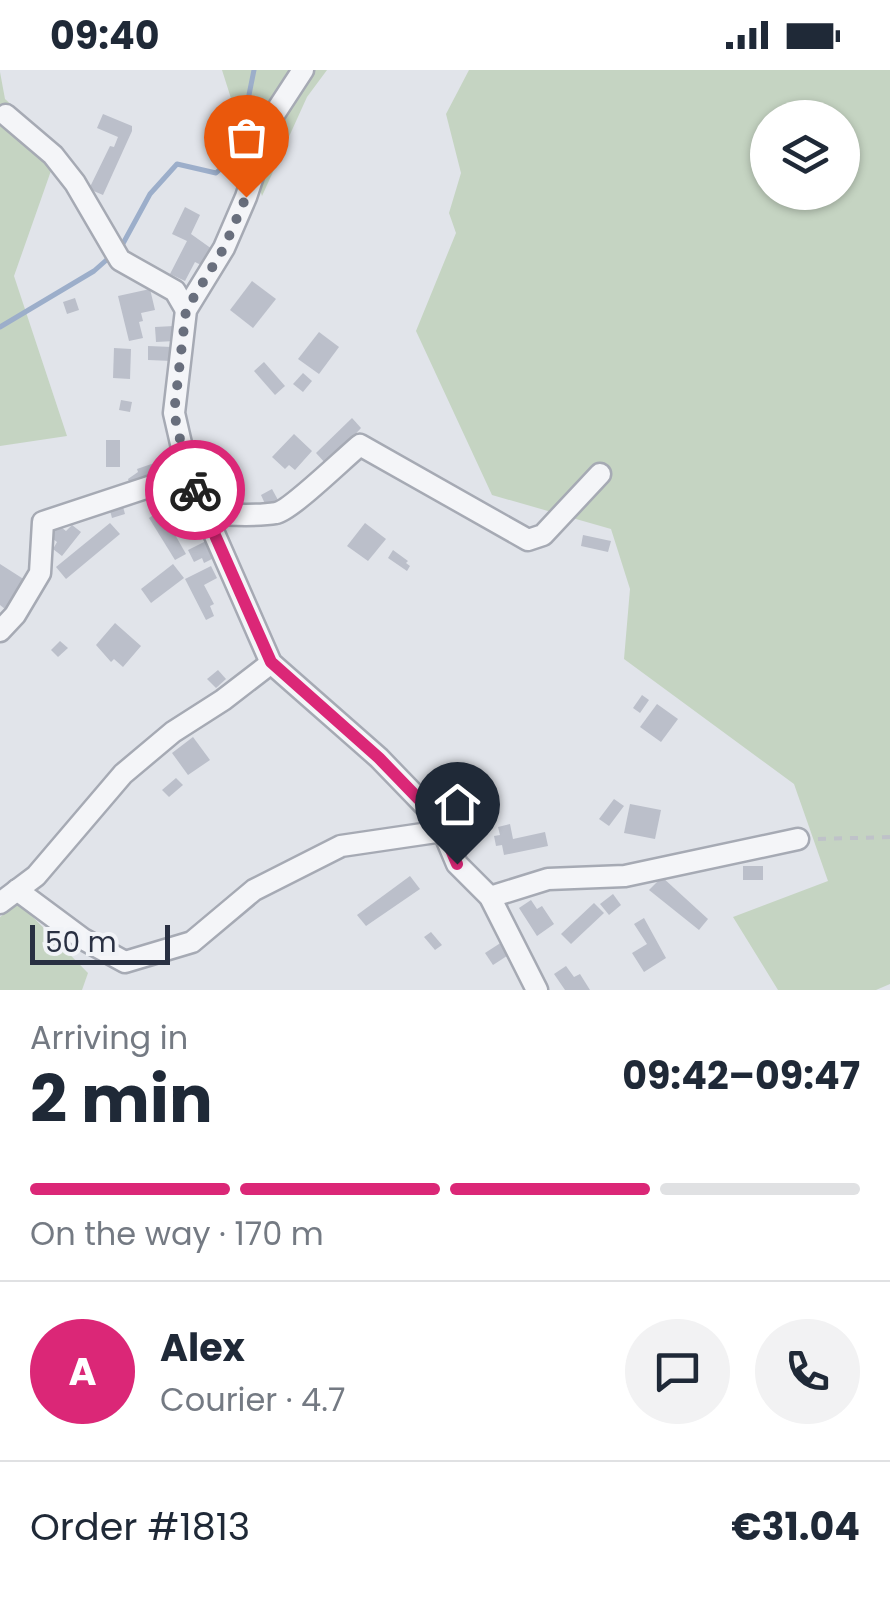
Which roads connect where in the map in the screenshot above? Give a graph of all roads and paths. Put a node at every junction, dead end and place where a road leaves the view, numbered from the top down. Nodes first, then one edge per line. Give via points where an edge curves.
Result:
1 (303, 70) edge
2 (6, 115) dead end
3 (186, 310) junction
4 (188, 474) junction
5 (600, 474) dead end
6 (205, 514) junction
7 (0, 631) edge
8 (271, 662) junction
9 (443, 831) junction
10 (890, 837) edge
11 (798, 839) joint
12 (9, 896) edge
13 (490, 896) junction
14 (537, 990) edge

1 - 3 street via 273,116 231,231
2 - 3 street via 53,155 120,260 175,291
3 - 4 street via 174,413
4 - 6 street
4 - 7 street via 43,522 40,573
5 - 6 street via 543,535 528,540 360,445 278,514
6 - 8 street
8 - 9 street via 379,758
8 - 12 street via 123,774 36,876
9 - 12 street via 341,846 254,890 192,942 125,962
9 - 13 street via 457,864
10 - 11 path
11 - 13 street via 626,876 548,879
13 - 14 street

